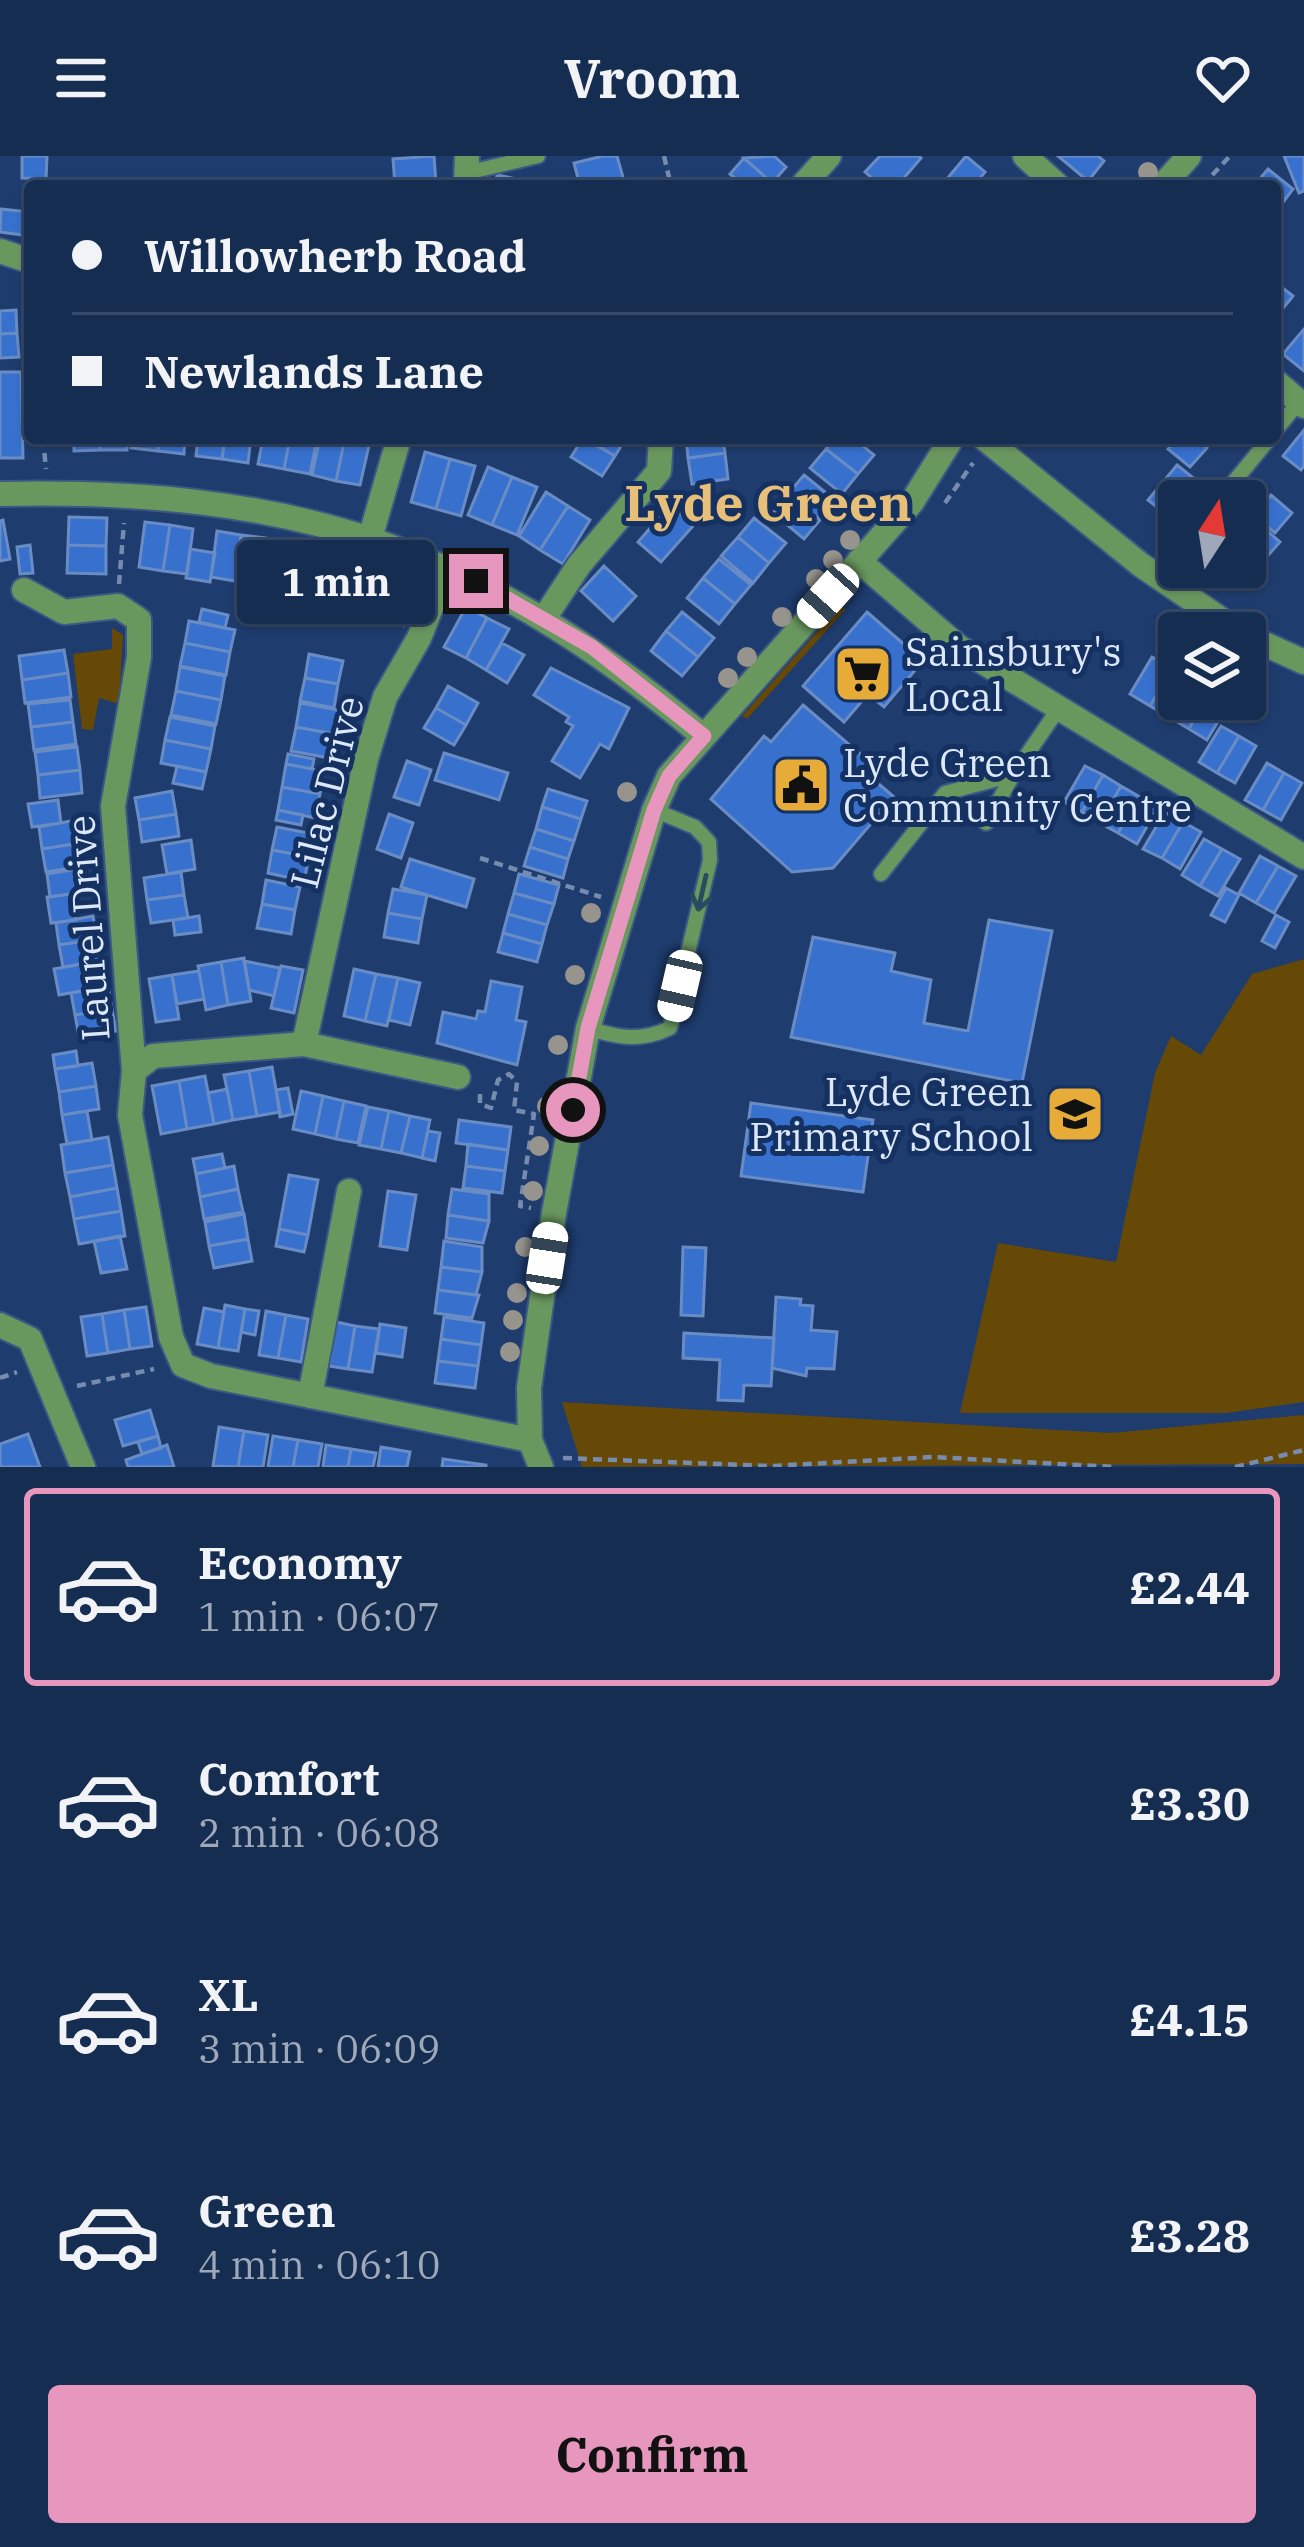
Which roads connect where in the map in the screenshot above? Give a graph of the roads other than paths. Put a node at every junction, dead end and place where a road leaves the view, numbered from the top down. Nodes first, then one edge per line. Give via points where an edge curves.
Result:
1 (538, 156) edge
2 (829, 156) edge
3 (1025, 156) edge
4 (1189, 156) edge
5 (466, 172) edge
6 (807, 180) edge
7 (1051, 180) edge
8 (1167, 180) edge
9 (1302, 404) edge
10 (1281, 426) edge
11 (397, 444) edge
12 (661, 444) edge
13 (948, 444) edge
14 (991, 444) edge
15 (1265, 444) edge
16 (1235, 480) edge
17 (0, 494) edge
18 (371, 535) junction
19 (859, 561) junction
20 (447, 567) junction
21 (24, 590) dead end
22 (1210, 612) edge
23 (545, 617) junction
24 (1266, 645) edge
25 (1304, 662) edge
26 (1059, 708) junction
27 (704, 736) junction
28 (1013, 776) junction
29 (654, 810) junction
30 (986, 824) dead end
31 (1304, 857) edge
32 (881, 874) dead end
33 (588, 1028) junction
34 (304, 1044) junction
35 (134, 1071) junction
36 (470, 1082) road end
37 (349, 1191) dead end
38 (0, 1325) edge
39 (310, 1396) junction
40 (537, 1455) edge
41 (83, 1467) edge

1 - 5 lane
2 - 6 street
3 - 7 street
4 - 8 street
9 - 10 lane
11 - 18 street
12 - 23 street via 659,471
13 - 19 street via 912,502
14 - 22 street
15 - 16 lane
17 - 18 street via 126,494 276,511
18 - 20 street
19 - 26 street via 960,648
19 - 27 street
20 - 23 street
20 - 34 street, Lilac Drive via 385,697 366,760
21 - 35 street, Laurel Drive via 64,612 118,606 139,620 140,657 112,806
23 - 27 street
24 - 25 street
26 - 28 lane
26 - 31 street
27 - 29 street via 669,776
28 - 30 lane
28 - 32 lane via 945,794
29 - 33 street
29 -> 33 lane via 709,842 670,1028 628,1038
33 - 40 street via 529,1388
34 - 35 street via 154,1056
34 - 36 street
35 - 39 street via 130,1115 183,1365
37 - 39 street
38 - 41 street via 30,1339
39 - 40 street

